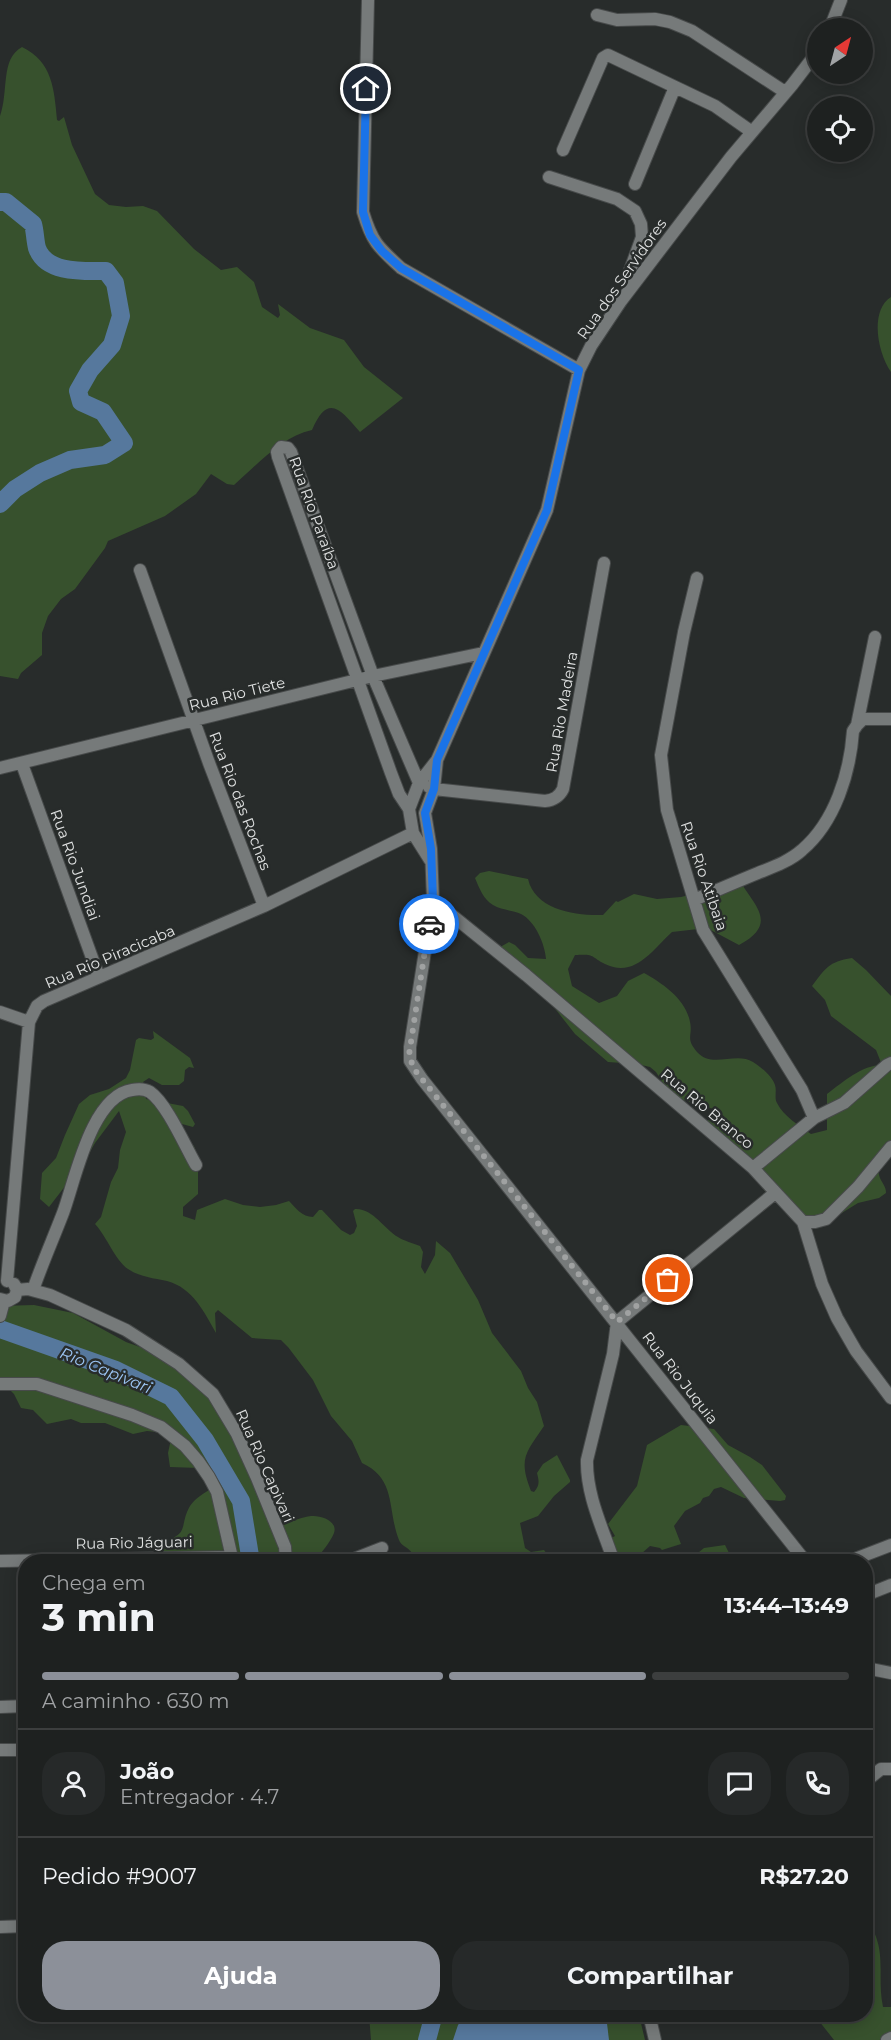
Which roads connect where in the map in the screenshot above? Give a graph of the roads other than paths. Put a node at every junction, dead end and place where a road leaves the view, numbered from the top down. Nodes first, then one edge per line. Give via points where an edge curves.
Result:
1 (368, 0) edge
2 (841, 0) edge
3 (597, 15) dead end
4 (834, 18) edge
5 (807, 65) edge
6 (675, 87) junction
7 (785, 92) junction
8 (752, 132) junction
9 (563, 150) dead end
10 (549, 177) dead end
11 (635, 184) dead end
12 (635, 282) junction
13 (579, 370) junction
14 (604, 563) dead end
15 (140, 570) dead end
16 (697, 578) dead end
17 (875, 637) dead end
18 (483, 653) junction
19 (373, 676) junction
20 (358, 680) junction
21 (891, 719) edge
22 (193, 720) junction
23 (857, 725) junction
24 (437, 760) junction
25 (22, 764) junction
26 (0, 768) edge
27 (419, 783) junction
28 (434, 789) junction
29 (409, 809) junction
30 (425, 813) junction
31 (413, 833) junction
32 (431, 861) junction
33 (433, 900) junction
34 (694, 900) junction
35 (264, 906) junction
36 (99, 977) junction
37 (0, 1012) edge
38 (29, 1022) junction
39 (891, 1063) edge
40 (814, 1118) junction
41 (891, 1147) edge
42 (196, 1165) dead end
43 (753, 1168) junction
44 (775, 1193) junction
45 (803, 1222) junction
46 (3, 1282) edge
47 (17, 1290) junction
48 (33, 1290) junction
49 (2, 1300) edge
50 (0, 1317) edge
51 (617, 1322) junction
52 (0, 1384) edge
53 (891, 1398) edge
54 (891, 1545) edge
55 (382, 1548) dead end
56 (232, 1554) edge
57 (285, 1554) edge
58 (367, 1554) edge
59 (611, 1554) edge
60 (800, 1554) edge
61 (868, 1554) edge
62 (0, 1561) edge
63 (18, 1561) edge
64 (891, 1585) edge
65 (873, 1591) edge
66 (873, 1669) edge
67 (891, 1673) edge
68 (18, 1706) edge
69 (0, 1707) edge
70 (0, 1750) edge
71 (18, 1750) edge
72 (891, 1769) edge
73 (873, 1775) edge
74 (18, 1926) edge
75 (0, 1927) edge
76 (651, 2022) edge
77 (655, 2040) edge

1 - 13 street via 363,212 370,235 401,268
2 - 4 street
3 - 7 street via 617,20 656,19 692,31
5 - 7 street, Rua dos Servidores
6 - 8 street via 715,106
6 - 9 street via 608,56 603,58
6 - 11 street
7 - 8 street, Rua dos Servidores
8 - 12 street, Rua dos Servidores
10 - 12 street via 617,199 635,211 642,237 629,273
12 - 13 street, Rua dos Servidores
13 - 18 street, Rua dos Servidores via 547,510
14 - 28 street, Rua Rio Madeira via 561,794 545,801
15 - 22 street, Rua Rio das Rochas
16 - 34 street, Rua Rio Atibaia via 661,755 667,810
17 - 23 street
18 - 19 street, Rua Rio Tiete
18 - 24 street, Rua dos Servidores
19 - 20 street, Rua Rio Tiete
19 - 20 street, Rua Rio Paraíba via 291,452 281,447 278,457
19 - 27 street, Rua Rio Paraíba
20 - 22 street, Rua Rio Tiete
20 - 29 street, Rua Rio Paraíba via 399,794
21 - 23 street via 863,719
22 - 25 street, Rua Rio Tiete
22 - 35 street, Rua Rio das Rochas
23 - 34 street via 838,798 801,852
24 - 27 street, Rua dos Servidores
24 - 28 street, Rua dos Servidores
25 - 26 street, Rua Rio Tiete
25 - 36 street, Rua Rio Jundiai
27 - 28 street, Rua Rio Madeira
27 - 29 street, Rua dos Servidores
28 - 30 street, Rua dos Servidores
29 - 30 street
29 - 31 street, Rua Rio Paraíba
30 - 32 street, Rua Rio Juquia
31 - 32 street, Rua Rio Juquia
31 - 35 street, Rua Rio Piracicaba
32 - 33 street, Rua Rio Juquia
33 - 43 street, Rua Rio Branco
33 - 51 street, Rua Rio Juquia via 410,1061
34 - 40 street, Rua Rio Atibaia via 704,930 802,1090
35 - 36 street, Rua Rio Piracicaba
36 - 38 street, Rua Rio Piracicaba via 44,1001
37 - 38 street
38 - 46 street
39 - 40 street via 844,1103
40 - 43 street
41 - 45 street via 826,1219
42 - 48 street via 164,1106 148,1091 126,1091 114,1098 99,1116 80,1158
43 - 44 street, Rua Rio Branco
44 - 45 street, Rua Rio Branco
44 - 51 street
45 - 53 street, Rua Rio Branco via 837,1318
46 - 47 street via 14,1283
47 - 48 street, Rua Rio Capivari
47 - 49 street via 12,1300
48 - 57 street, Rua Rio Capivari via 126,1330 179,1364 213,1394 257,1478
49 - 50 street
51 - 59 street via 586,1475
51 - 60 street, Rua Rio Juquia
52 - 56 street via 36,1384 161,1427 185,1446 209,1477 217,1492
54 - 61 street
55 - 58 street
62 - 63 street, Rua Rio Jáguari
64 - 65 street
66 - 67 street
68 - 69 street
70 - 71 street
72 - 73 street via 880,1769
74 - 75 street
76 - 77 street

